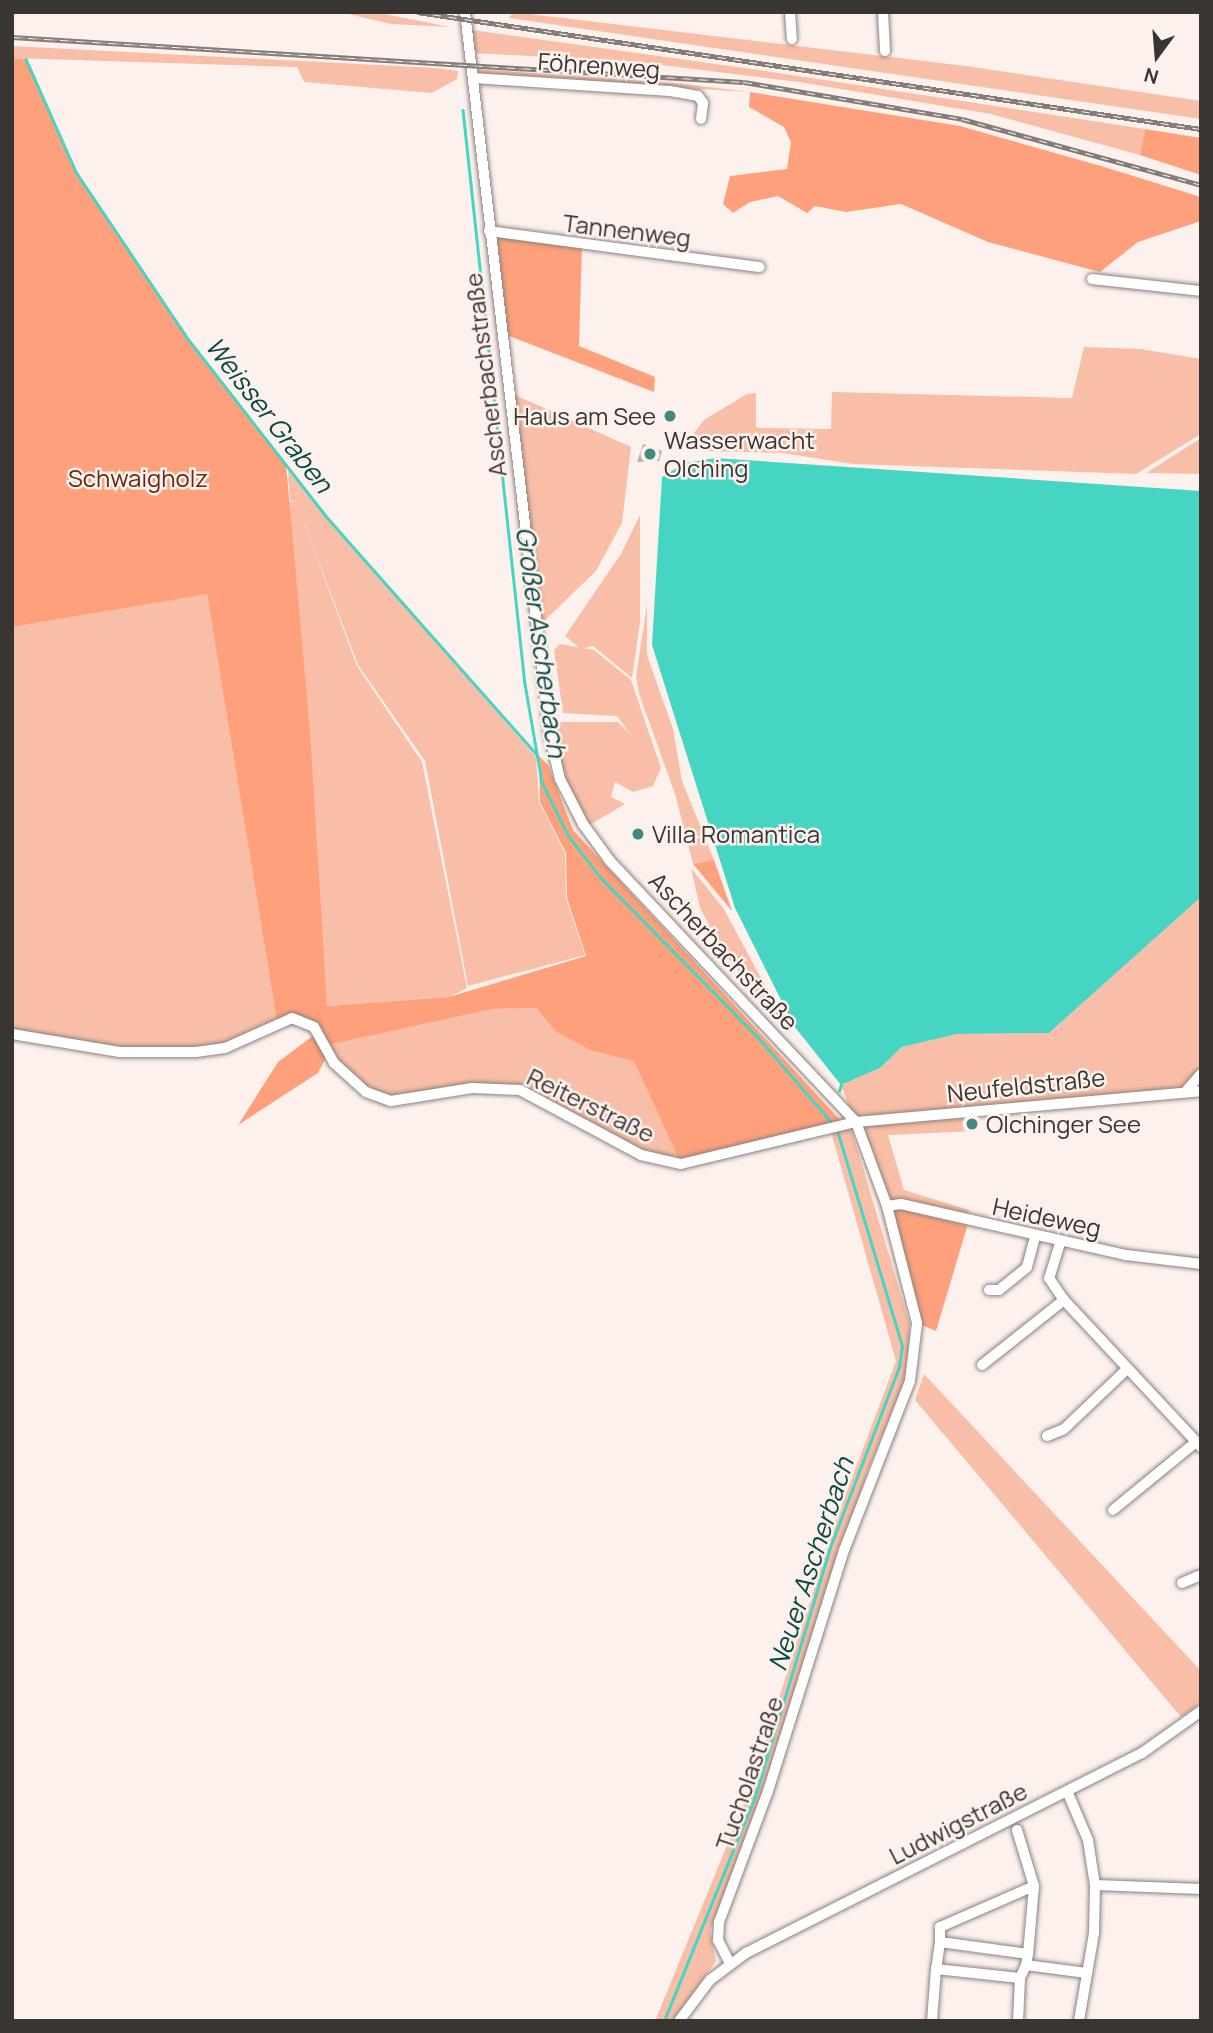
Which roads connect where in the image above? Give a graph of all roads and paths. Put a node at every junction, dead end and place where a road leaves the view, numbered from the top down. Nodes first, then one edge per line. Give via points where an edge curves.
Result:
1 (465, 12) edge
2 (790, 12) edge
3 (883, 12) edge
4 (792, 39) dead end
5 (885, 51) dead end
6 (472, 78) junction
7 (701, 119) dead end
8 (489, 232) junction
9 (760, 267) dead end
10 (1092, 279) dead end
11 (1201, 291) edge
12 (12, 1034) edge
13 (1201, 1074) edge
14 (1187, 1090) junction
15 (1201, 1091) edge
16 (856, 1122) junction
17 (887, 1206) junction
18 (1035, 1237) junction
19 (1060, 1243) junction
20 (1201, 1264) edge
21 (989, 1290) dead end
22 (1064, 1300) junction
23 (914, 1365) joint
24 (982, 1365) dead end
25 (1128, 1367) junction
26 (1047, 1436) dead end
27 (1198, 1445) edge
28 (1113, 1510) dead end
29 (1201, 1575) edge
30 (1182, 1583) dead end
31 (1201, 1711) edge
32 (1067, 1791) junction
33 (1017, 1830) dead end
34 (1095, 1885) junction
35 (1034, 1886) junction
36 (1201, 1889) edge
37 (940, 1942) junction
38 (1027, 1960) junction
39 (730, 1964) junction
40 (936, 1969) junction
41 (1086, 1973) junction
42 (1020, 1978) junction
43 (680, 2021) edge
44 (932, 2021) edge
45 (1018, 2021) edge
46 (1079, 2021) edge

1 - 6 street, Ascherbachstraße
2 - 4 street
3 - 5 street
6 - 7 street, Föhrenweg via 698,96 703,103
6 - 8 street, Ascherbachstraße
8 - 9 street, Tannenweg
8 - 16 street, Ascherbachstraße via 550,737 560,779 583,824 610,861
10 - 11 street
12 - 16 street, Reiterstraße via 120,1052 196,1052 225,1048 292,1018 314,1027 334,1063 366,1093 391,1101 472,1088 520,1090 640,1156 664,1163 681,1164
13 - 14 street
14 - 15 street, Neufeldstraße
14 - 16 street, Neufeldstraße
16 - 17 street, Ascherbachstraße
17 - 18 street, Heideweg via 901,1204
17 - 23 street, Ascherbachstraße via 917,1323
18 - 19 street, Heideweg
18 - 21 street via 1027,1266 999,1290
19 - 20 street, Heideweg
19 - 22 street via 1049,1278
22 - 24 street
22 - 25 street
23 - 39 street, Tucholastraße via 844,1550 768,1791 719,1922 718,1940
25 - 26 street via 1064,1429
25 - 27 street
27 - 28 street
29 - 30 street
31 - 32 street, Ludwigstraße via 1142,1753
32 - 34 street via 1088,1840
32 - 39 street, Ludwigstraße
33 - 35 street
34 - 36 street
34 - 41 street
35 - 37 street via 940,1927
35 - 38 street
37 - 38 street
37 - 40 street
38 - 41 street
38 - 42 street
39 - 43 street via 710,1980
40 - 42 street
40 - 44 street
41 - 46 street
42 - 45 street

